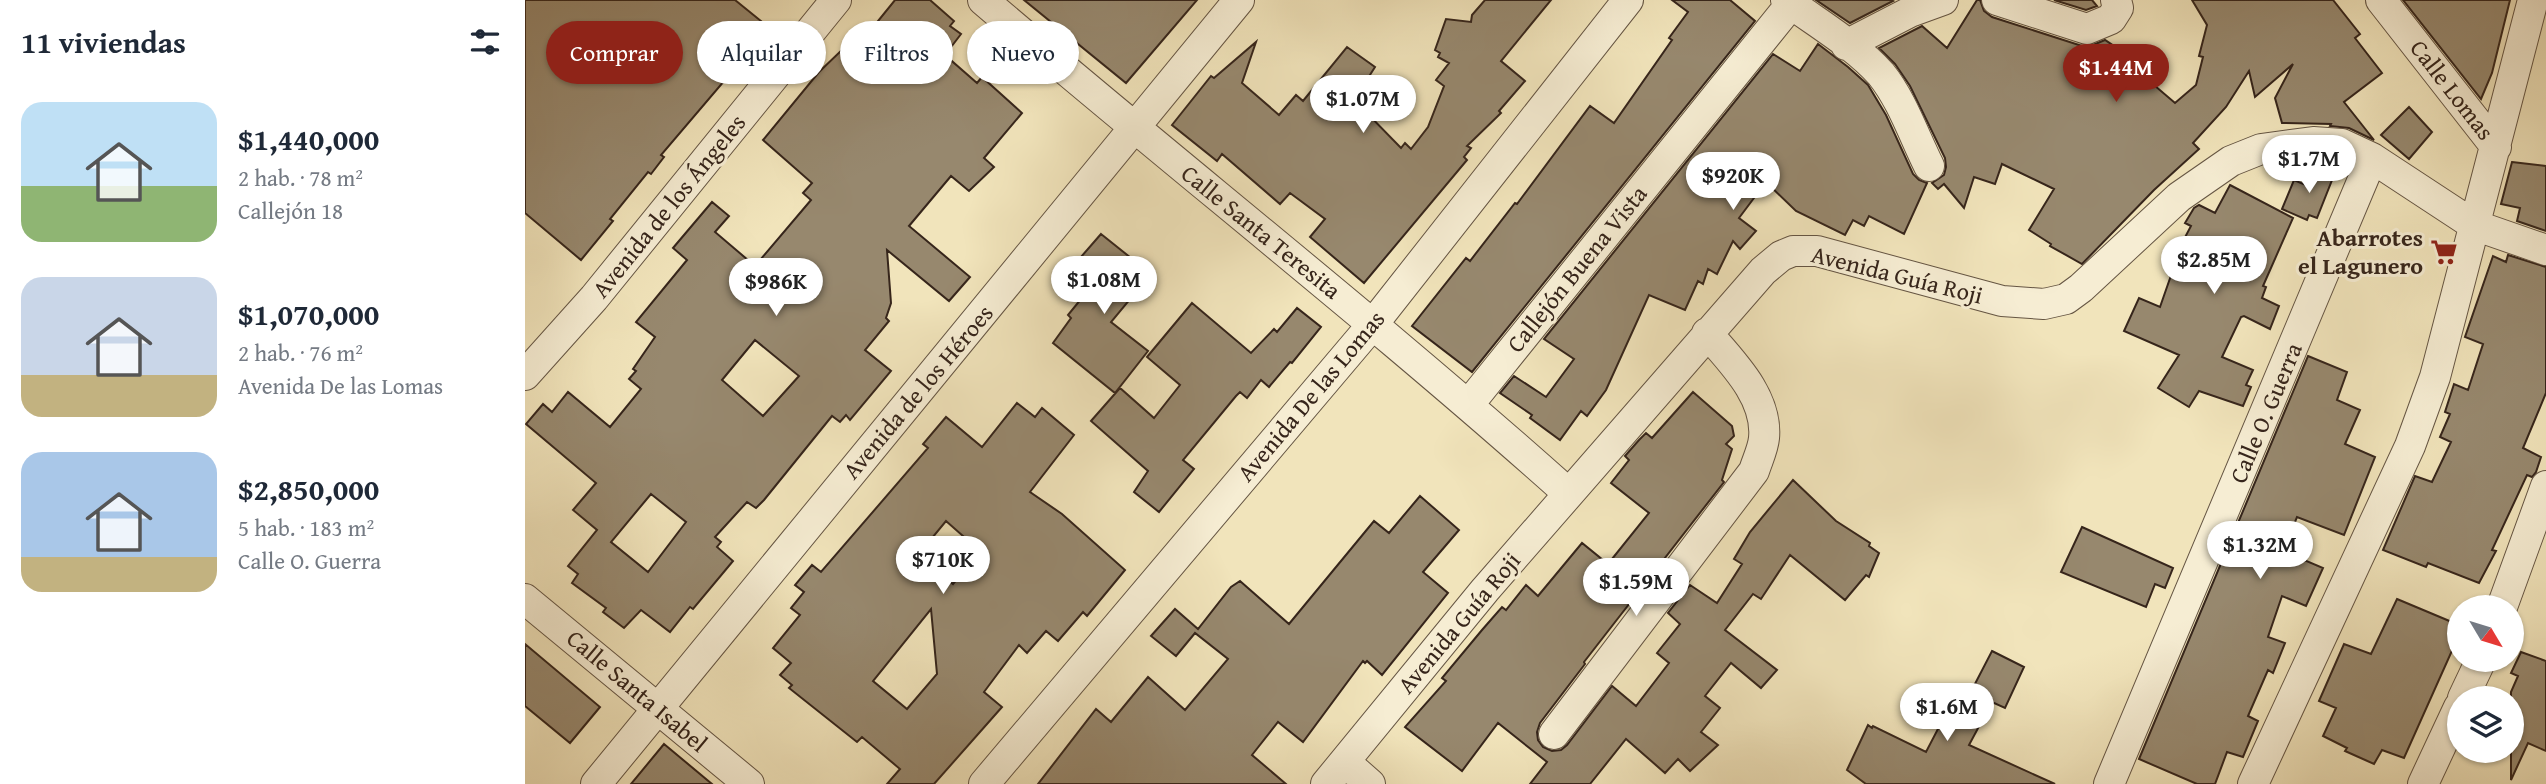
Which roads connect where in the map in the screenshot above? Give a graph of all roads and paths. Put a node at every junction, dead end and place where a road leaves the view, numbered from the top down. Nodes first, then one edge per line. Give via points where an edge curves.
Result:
1 (836, 0) edge
2 (983, 0) edge
3 (1239, 0) edge
4 (1628, 0) edge
5 (1943, 0) edge
6 (1997, 0) edge
7 (2381, 0) edge
8 (2533, 0) edge
9 (1788, 2) edge
10 (2113, 9) edge
11 (1846, 45) junction
12 (1133, 128) junction
13 (2496, 147) junction
14 (2372, 158) junction
15 (1929, 166) dead end
16 (2474, 225) junction
17 (2546, 250) edge
18 (1373, 324) junction
19 (1707, 333) junction
20 (525, 375) edge
21 (1469, 404) junction
22 (2545, 490) edge
23 (1568, 493) junction
24 (2506, 595) edge
25 (525, 598) edge
26 (658, 708) junction
27 (2447, 733) edge
28 (1555, 734) dead end
29 (1335, 773) edge
30 (596, 784) edge
31 (749, 784) edge
32 (984, 784) edge
33 (1370, 784) edge
34 (2109, 784) edge
35 (2253, 784) edge
36 (2423, 784) edge

1 - 20 street, Avenida de los Ángeles via 594,298
2 - 12 street, Calle Santa Teresita
3 - 12 street, Avenida de los Héroes
4 - 18 street, Avenida De las Lomas
5 - 11 street
6 - 10 street via 2087,29
7 - 13 street, Calle Lomas
8 - 13 street
9 - 11 street
9 - 21 street, Callejón Buena Vista
11 - 15 street via 1882,76
12 - 18 street, Calle Santa Teresita
12 - 26 street, Avenida de los Héroes
13 - 16 street
14 - 16 street, Avenida Guía Roji
14 - 19 street, Avenida Guía Roji via 2342,144 2313,142 2261,149 2231,161 2179,197 2066,299 2043,304 2002,301 1817,251 1793,251 1763,271
14 - 34 street, Calle O. Guerra
16 - 17 street, Avenida Guía Roji
16 - 35 street via 2435,377 2410,446
18 - 21 street, Calle Santa Teresita
18 - 32 street, Avenida De las Lomas
19 - 23 street, Avenida Guía Roji
19 - 28 street via 1758,399 1764,438 1754,471
21 - 23 street, Calle Santa Teresita
22 - 24 street
23 - 29 street, Avenida Guía Roji
25 - 26 street, Calle Santa Isabel
26 - 30 street, Avenida de los Héroes
26 - 31 street, Calle Santa Isabel
27 - 36 street
29 - 33 street

